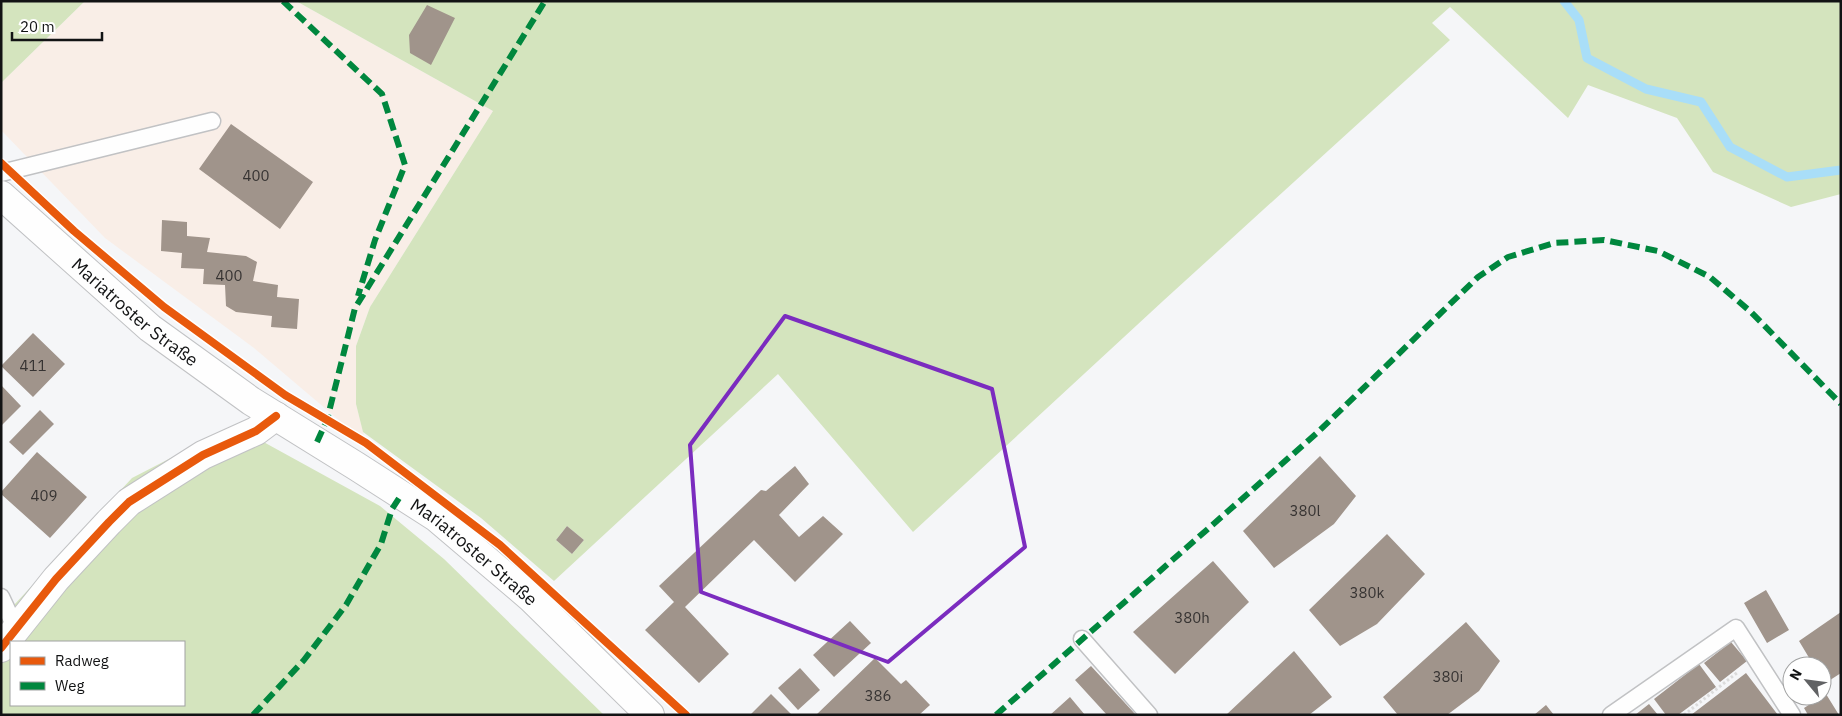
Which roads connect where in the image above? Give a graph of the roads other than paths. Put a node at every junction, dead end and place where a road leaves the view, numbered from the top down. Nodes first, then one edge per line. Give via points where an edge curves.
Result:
1 (212, 121) dead end
2 (1, 173) edge
3 (1, 195) edge
4 (276, 416) junction
5 (1, 597) edge
6 (9, 639) edge
7 (1082, 640) dead end
8 (650, 715) edge
9 (1149, 715) edge
10 (1611, 715) edge
11 (1792, 715) edge

1 - 2 lane
3 - 4 main road, Mariatroster Straße via 150,328
4 - 6 main road via 256,431 203,455 129,502 56,579
4 - 8 main road, Mariatroster Straße via 437,518 531,598
5 - 6 lane
7 - 9 lane
10 - 11 lane via 1736,628

